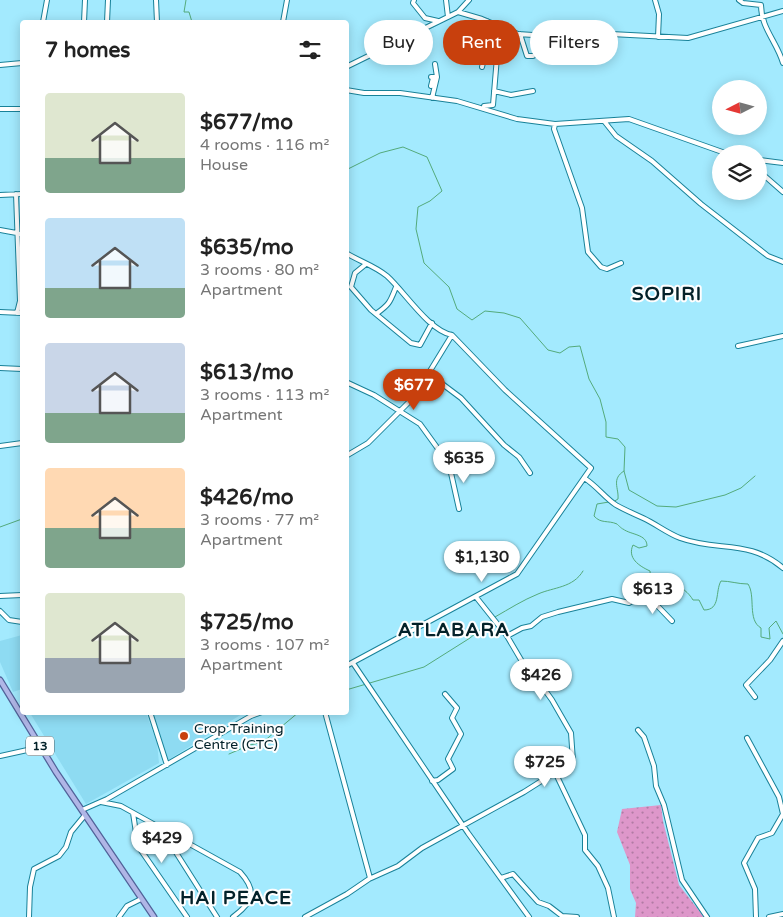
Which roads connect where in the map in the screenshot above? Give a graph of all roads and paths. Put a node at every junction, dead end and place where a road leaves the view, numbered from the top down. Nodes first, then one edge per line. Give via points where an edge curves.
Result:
1 (47, 0) edge
2 (85, 0) edge
3 (108, 0) edge
4 (156, 0) edge
5 (287, 0) edge
6 (414, 0) edge
7 (446, 0) edge
8 (469, 0) edge
9 (655, 0) edge
10 (739, 0) edge
11 (783, 11) edge
12 (458, 12) junction
13 (761, 16) junction
14 (448, 17) junction
15 (43, 20) edge
16 (84, 20) edge
17 (107, 20) edge
18 (157, 20) edge
19 (283, 20) edge
20 (484, 20) edge
21 (438, 21) junction
22 (520, 34) joint
23 (658, 37) junction
24 (530, 56) edge
25 (20, 63) edge
26 (783, 63) edge
27 (435, 64) dead end
28 (496, 65) edge
29 (0, 66) edge
30 (349, 66) edge
31 (433, 80) junction
32 (425, 83) dead end
33 (349, 90) edge
34 (494, 90) junction
35 (533, 91) dead end
36 (432, 98) junction
37 (0, 109) edge
38 (20, 109) edge
39 (484, 109) junction
40 (604, 121) junction
41 (555, 124) junction
42 (712, 148) edge
43 (767, 161) edge
44 (783, 163) edge
45 (767, 178) edge
46 (783, 192) edge
47 (16, 194) junction
48 (20, 194) edge
49 (0, 195) edge
50 (20, 224) edge
51 (0, 230) edge
52 (20, 232) edge
53 (349, 255) edge
54 (783, 262) edge
55 (621, 263) dead end
56 (366, 264) junction
57 (20, 270) edge
58 (396, 287) junction
59 (0, 312) edge
60 (20, 313) edge
61 (376, 314) junction
62 (432, 323) junction
63 (452, 335) junction
64 (783, 336) edge
65 (738, 346) dead end
66 (0, 368) edge
67 (20, 369) edge
68 (429, 374) junction
69 (349, 384) edge
70 (402, 411) junction
71 (20, 443) edge
72 (0, 446) edge
73 (349, 454) edge
74 (530, 473) dead end
75 (584, 478) junction
76 (459, 508) dead end
77 (783, 568) edge
78 (20, 594) edge
79 (0, 596) edge
80 (476, 597) junction
81 (0, 611) edge
82 (672, 621) dead end
83 (20, 622) edge
84 (506, 636) junction
85 (783, 641) edge
86 (353, 663) junction
87 (349, 665) edge
88 (0, 680) edge
89 (445, 694) dead end
90 (755, 697) dead end
91 (20, 712) edge
92 (22, 715) edge
93 (151, 715) edge
94 (248, 715) edge
95 (326, 715) edge
96 (638, 730) dead end
97 (747, 738) dead end
98 (42, 748) junction
99 (0, 756) edge
100 (167, 765) junction
101 (555, 772) junction
102 (432, 781) junction
103 (101, 802) junction
104 (84, 813) junction
105 (133, 813) junction
106 (463, 825) junction
107 (162, 830) junction
108 (370, 878) junction
109 (501, 878) junction
110 (141, 900) junction
111 (783, 914) edge
112 (29, 917) edge
113 (119, 917) edge
114 (154, 917) edge
115 (187, 917) edge
116 (217, 917) edge
117 (233, 917) edge
118 (306, 917) edge
119 (529, 917) edge
120 (577, 917) edge
121 (614, 917) edge
122 (707, 917) edge
123 (756, 917) edge
124 (768, 917) edge

1 - 15 street
2 - 16 street
3 - 17 street
4 - 18 street
5 - 19 street
6 - 21 street via 425,18
7 - 14 street
8 - 12 street
9 - 23 street via 659,14
10 - 13 street via 759,4
11 - 13 street
12 - 14 street
12 - 20 street
13 - 23 street via 688,38
13 - 26 street
14 - 21 street
21 - 30 street
22 - 23 street
22 - 24 street via 526,56
25 - 29 street
27 - 31 street
28 - 34 street
31 - 32 street
31 - 36 street
33 - 36 street
34 - 35 street via 511,95
34 - 39 street via 492,104 484,106
36 - 39 street
37 - 38 street
39 - 41 street via 517,119
40 - 41 street
40 - 42 street via 629,119
40 - 54 street via 616,136 701,204 768,256
41 - 55 street via 554,130 582,208 588,252 607,269
43 - 44 street
45 - 46 street
47 - 48 street
47 - 49 street
47 - 50 street
51 - 52 street
53 - 56 street
56 - 58 street via 388,276
56 - 61 street via 355,273 351,287
57 - 60 street
58 - 61 street via 394,298
58 - 62 street
59 - 60 street
61 - 62 street via 411,343 420,345
62 - 63 street via 444,334
63 - 68 street
63 - 75 street via 505,390 591,468
64 - 65 street
66 - 67 street
68 - 70 street
68 - 74 street via 461,398
69 - 70 street
70 - 73 street via 368,443
70 - 76 street via 420,424 446,458
71 - 72 street
75 - 77 street via 615,504 677,536 706,545 750,549 762,556 771,556
75 - 80 street via 517,574
78 - 79 street
80 - 84 street
80 - 86 street
81 - 83 street via 8,620
82 - 84 street via 644,595 636,596 629,603 612,599 542,617 532,626
84 - 101 street via 527,670 552,700 571,733 573,761
85 - 90 street via 746,685
86 - 87 street
86 - 102 street
88 - 91 main road, 13
89 - 102 street via 457,708 452,718 462,734 448,759 453,769
92 - 98 main road, 13
93 - 100 street
94 - 100 street
95 - 108 street
96 - 122 street via 644,737 654,766 656,786 664,805 682,880
97 - 123 street via 778,797 783,814 772,833 758,838 744,863 755,889
98 - 99 street
98 - 104 main road, 13
100 - 103 street
101 - 106 street
101 - 121 street via 585,835 585,850 598,866 608,888
102 - 106 street
103 - 104 street
103 - 105 street
104 - 110 main road, 13
104 - 112 street via 70,832 66,847 59,856 34,869
105 - 107 street
105 - 115 street via 138,846
106 - 108 street via 398,866
106 - 109 street
107 - 116 street
107 - 117 street via 240,872 249,881 252,891 248,904
108 - 118 street
109 - 119 street
109 - 120 street via 513,874 538,902 562,916
110 - 113 street via 127,906
110 - 114 main road, 13
111 - 124 street

